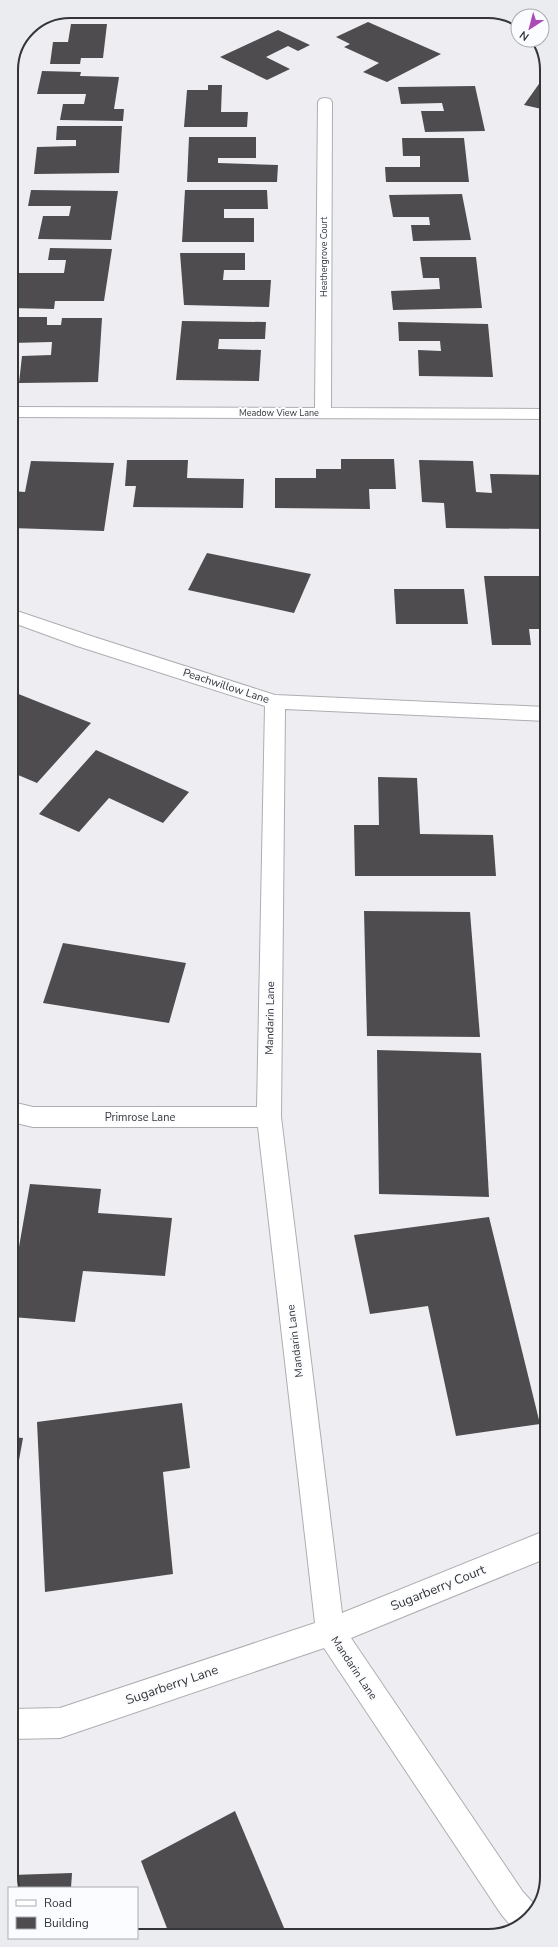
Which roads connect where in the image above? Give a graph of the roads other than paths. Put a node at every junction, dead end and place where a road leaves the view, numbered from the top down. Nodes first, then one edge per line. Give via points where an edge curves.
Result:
1 (325, 102) dead end
2 (18, 412) edge
3 (323, 413) junction
4 (540, 414) edge
5 (18, 617) edge
6 (275, 702) junction
7 (540, 714) edge
8 (18, 1114) edge
9 (269, 1117) junction
10 (540, 1547) edge
11 (330, 1632) junction
12 (18, 1724) edge
13 (523, 1915) edge

1 - 3 street, Heathergrove Court
2 - 3 street, Meadow View Lane
3 - 4 street, Meadow View Lane
5 - 6 street, Peachwillow Lane via 84,641
6 - 7 street, Peachwillow Lane
6 - 9 street, Mandarin Lane
8 - 9 street, Primrose Lane via 32,1117
9 - 11 street, Mandarin Lane
10 - 11 street, Sugarberry Court
11 - 12 street, Sugarberry Lane via 60,1723
11 - 13 street, Mandarin Lane

